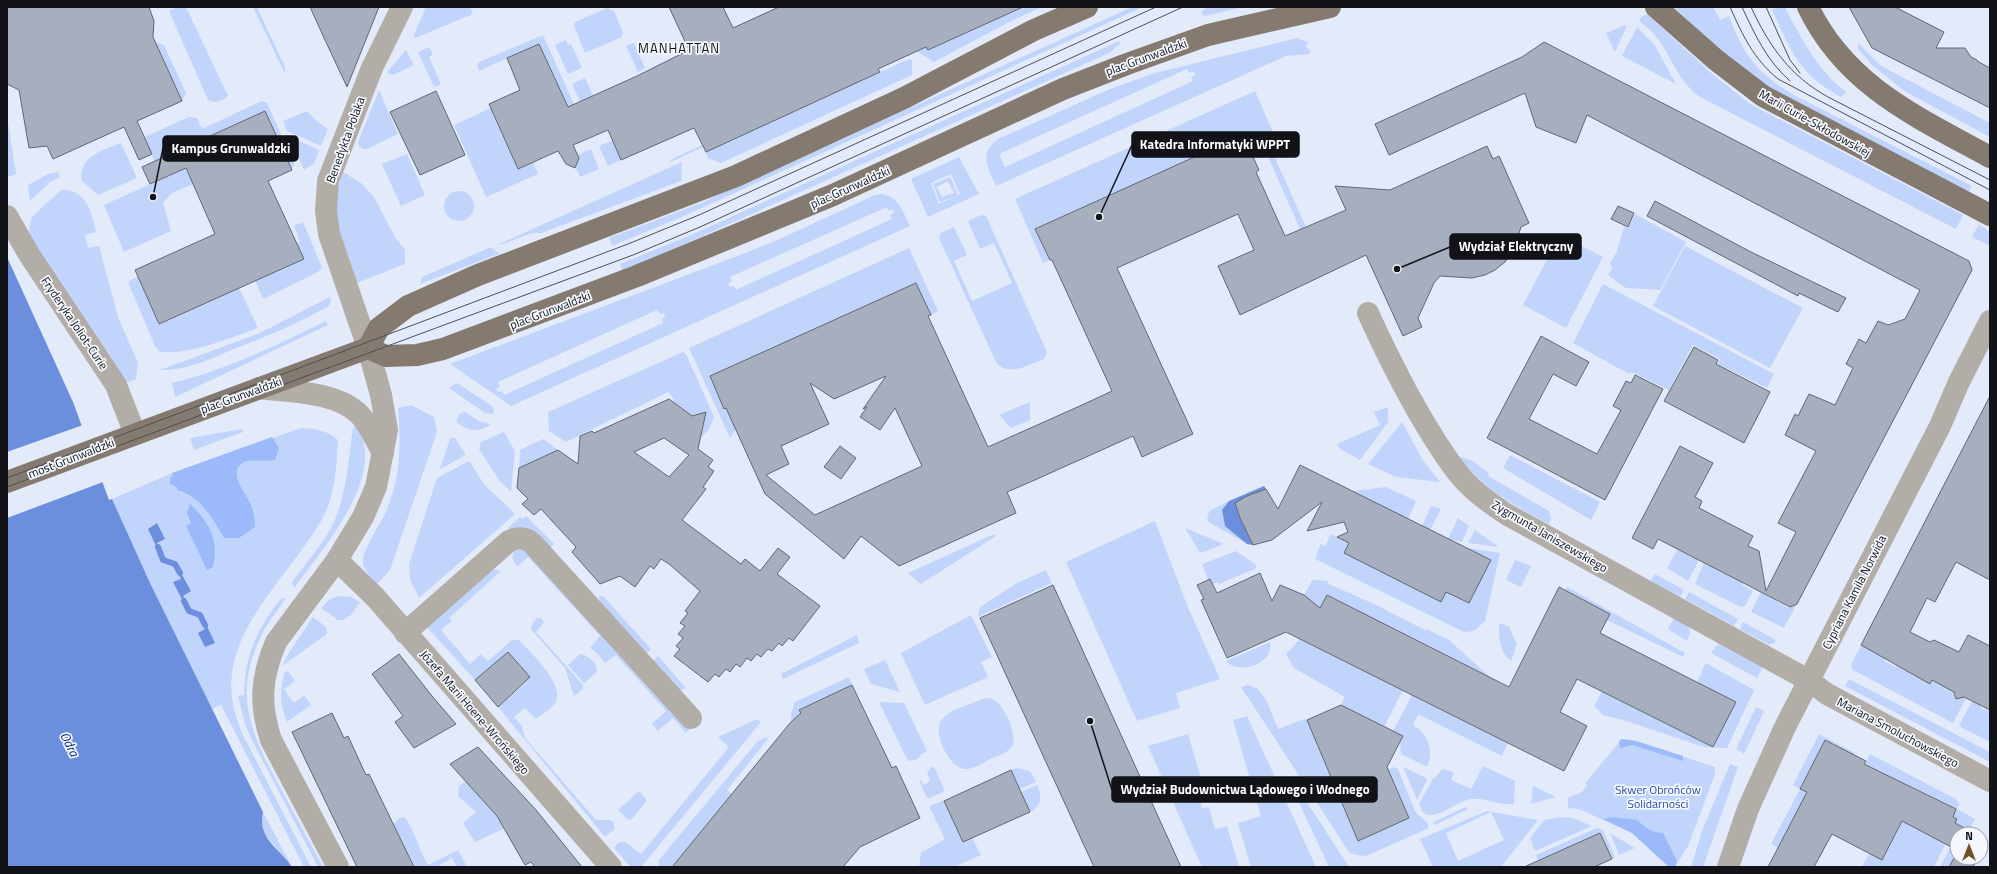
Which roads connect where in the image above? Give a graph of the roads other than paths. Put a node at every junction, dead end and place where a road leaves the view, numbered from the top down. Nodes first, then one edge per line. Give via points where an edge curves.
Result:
1 (402, 7) edge
2 (1086, 7) edge
3 (1330, 7) edge
4 (1656, 7) edge
5 (1808, 7) edge
6 (1990, 157) edge
7 (1990, 215) edge
8 (7, 216) edge
9 (1368, 313) dead end
10 (1990, 321) edge
11 (368, 348) junction
12 (259, 388) junction
13 (136, 434) junction
14 (383, 453) junction
15 (7, 482) edge
16 (337, 560) junction
17 (404, 633) junction
18 (1808, 680) junction
19 (691, 718) dead end
20 (1990, 781) edge
21 (338, 867) edge
22 (611, 867) edge
23 (1728, 867) edge

1 - 11 street, Benedykta Polaka via 372,68 333,165 326,194 329,234
2 - 11 main road via 1034,30 904,98 736,176 478,275 408,306 379,328
3 - 11 main road, plac Grunwaldzki via 1208,35 1127,64 1064,89 834,195 637,276 443,349 417,355 386,356
4 - 7 main road, Marii Curie-Skłodowskiej via 1716,60 1763,96
5 - 6 main road via 1838,54 1867,84 1910,113
8 - 13 street, Fryderyka Joliot-Curie via 30,256 116,385
9 - 18 street, Zygmunta Janiszewskiego via 1404,389 1445,456 1472,488 1506,514
10 - 18 street, Cypriana Kamila Norwida via 1940,426
11 - 12 main road, plac Grunwaldzki
11 - 14 street, Benedykta Polaka via 386,416 387,430
12 - 13 main road, plac Grunwaldzki
12 - 14 street via 328,398 346,405 363,419
13 - 15 main road, most Grunwaldzki
14 - 16 street, Benedykta Polaka via 381,470 370,503
16 - 17 street, Józefa Marii Hoene-Wrońskiego via 375,597
16 - 21 street, Benedykta Polaka via 276,642 265,672 262,696 271,740
17 - 19 street via 509,541 524,538 537,549
17 - 22 street, Józefa Marii Hoene-Wrońskiego
18 - 20 street, Mariana Smoluchowskiego via 1827,694
18 - 23 street, Cypriana Kamila Norwida via 1761,776

